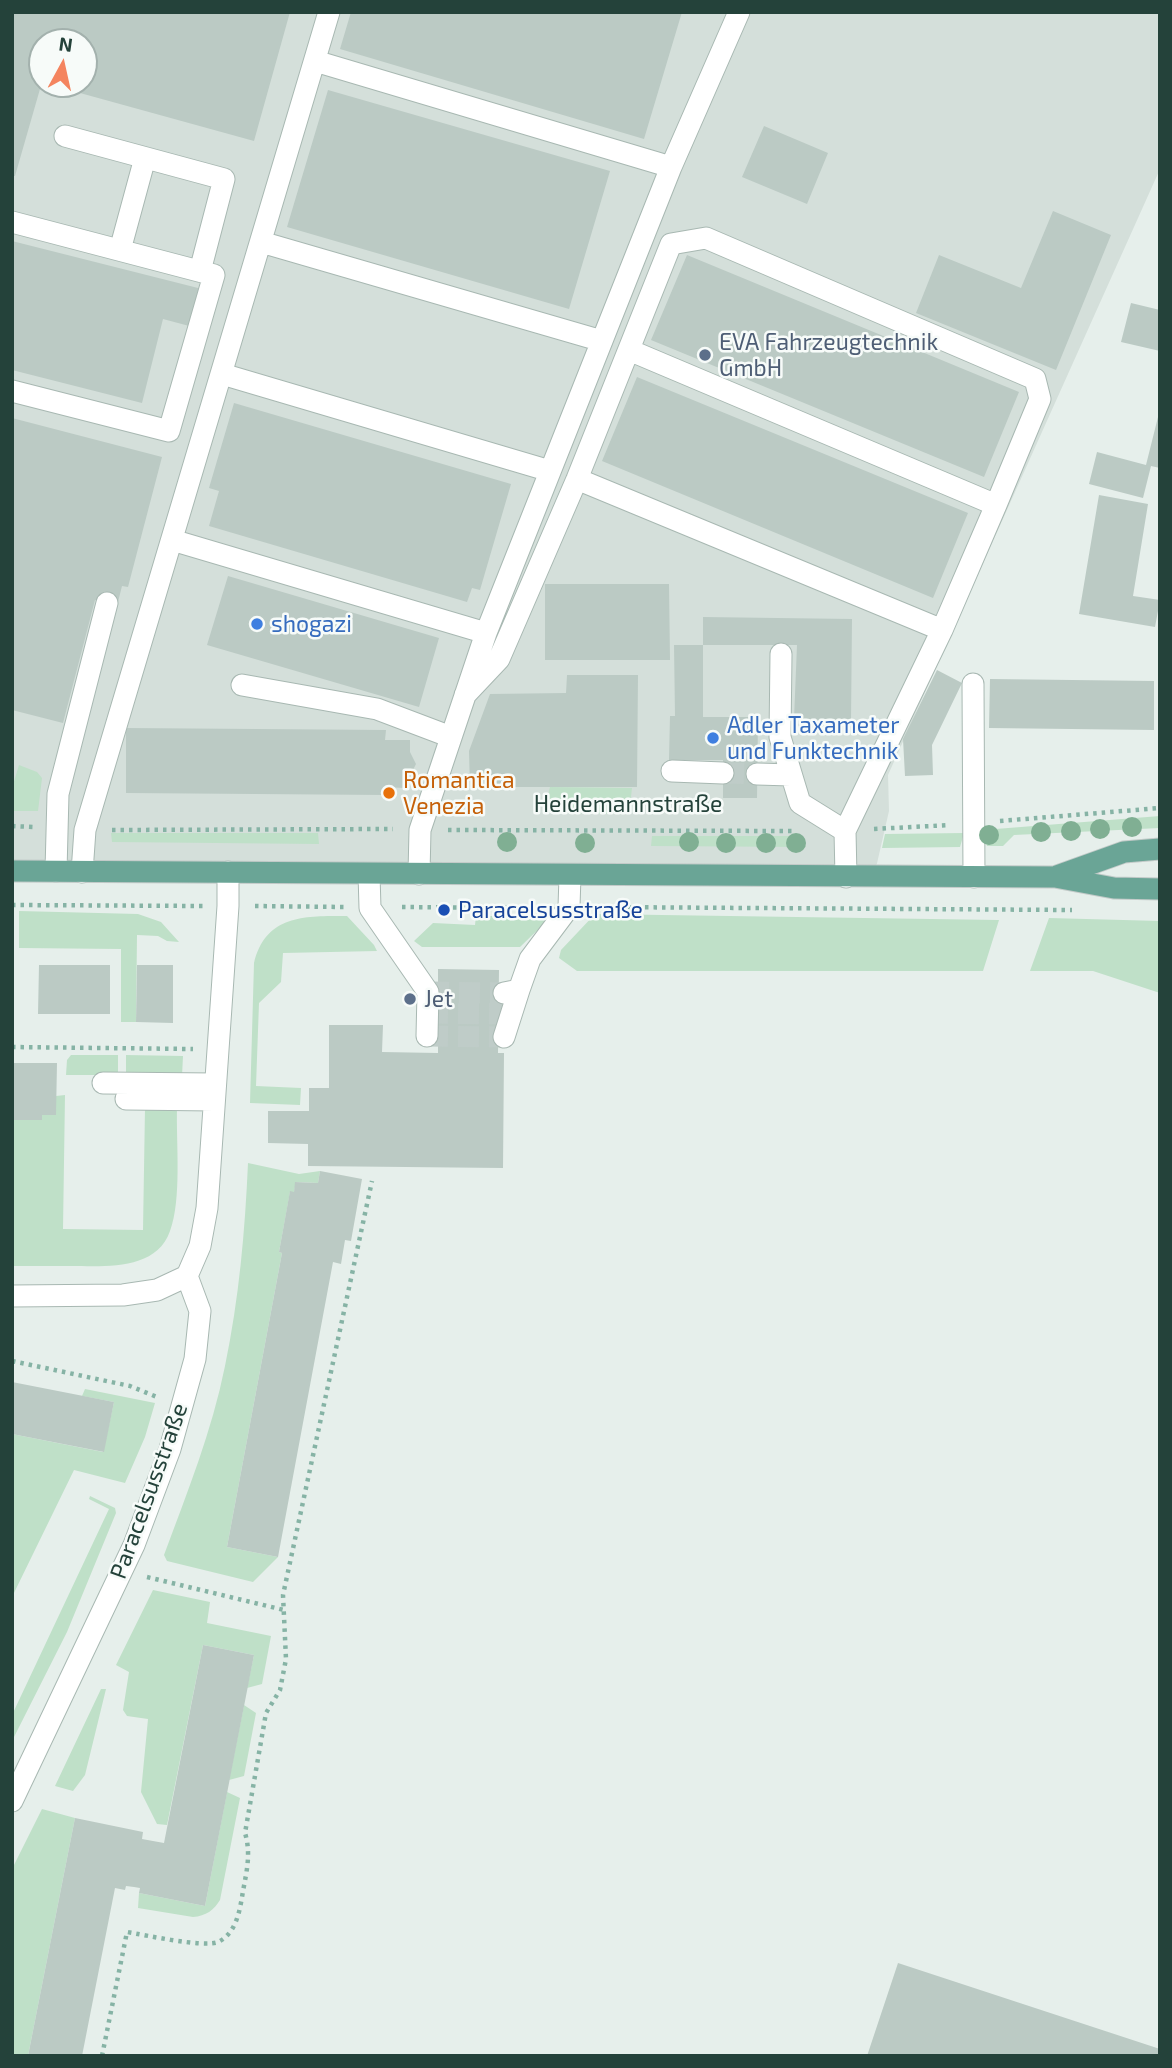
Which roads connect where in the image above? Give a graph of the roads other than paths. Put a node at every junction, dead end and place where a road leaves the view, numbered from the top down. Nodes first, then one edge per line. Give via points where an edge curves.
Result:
1 (329, 12) edge
2 (739, 12) edge
3 (315, 61) junction
4 (65, 136) dead end
5 (145, 158) junction
6 (671, 167) junction
7 (12, 222) edge
8 (261, 242) junction
9 (120, 250) junction
10 (200, 271) junction
11 (602, 341) junction
12 (629, 350) junction
13 (222, 374) junction
14 (12, 391) edge
15 (550, 471) junction
16 (577, 479) junction
17 (996, 505) junction
18 (172, 540) junction
19 (107, 603) dead end
20 (942, 630) junction
21 (486, 633) junction
22 (781, 654) dead end
23 (973, 684) dead end
24 (242, 685) dead end
25 (465, 695) junction
26 (451, 737) junction
27 (672, 771) dead end
28 (723, 773) tunnel mouth
29 (757, 774) tunnel mouth
30 (791, 775) junction
31 (845, 831) junction
32 (1160, 849) edge
33 (12, 871) edge
34 (56, 871) junction
35 (82, 872) junction
36 (228, 872) junction
37 (369, 874) junction
38 (419, 874) junction
39 (570, 876) junction
40 (846, 877) junction
41 (974, 877) junction
42 (1055, 877) junction
43 (1160, 890) edge
44 (427, 1036) dead end
45 (504, 1037) dead end
46 (103, 1083) dead end
47 (215, 1092) junction
48 (126, 1099) dead end
49 (187, 1276) junction
50 (12, 1296) edge
51 (12, 1801) edge

1 - 3 street
2 - 6 street
3 - 6 street
3 - 8 street
4 - 5 street
5 - 9 street
5 - 10 street via 224,179
6 - 11 street
7 - 9 street
8 - 11 street
8 - 13 street
9 - 10 street
10 - 14 street via 215,275 169,431
11 - 15 street
12 - 16 street
12 - 17 street
12 - 17 street via 671,244 706,238 1035,379 1040,399
13 - 15 street
13 - 18 street
15 - 21 street
16 - 20 street
16 - 25 street via 499,659
17 - 20 street
18 - 21 street
18 - 35 street via 85,830
19 - 34 street via 58,794
20 - 31 street
21 - 25 street
22 - 30 street via 780,737
23 - 41 street
24 - 26 street via 377,709
25 - 26 street
26 - 38 street via 420,830
27 - 28 street
29 - 30 street
30 - 31 street via 800,803
31 - 40 street
32 - 42 main road via 1124,852
33 - 34 main road
34 - 35 main road
35 - 36 main road
36 - 37 main road
36 - 47 street
37 - 38 main road
37 - 44 street via 370,908 428,992
38 - 39 main road
39 - 40 main road
39 - 45 street via 569,907 530,958 510,1002
40 - 41 main road
41 - 42 main road
42 - 43 main road via 1114,888
46 - 47 street
47 - 48 street
47 - 49 street via 207,1208 200,1246
49 - 50 street via 157,1290 123,1295
49 - 51 street, Paracelsusstraße via 200,1311 195,1359 170,1449 124,1567

